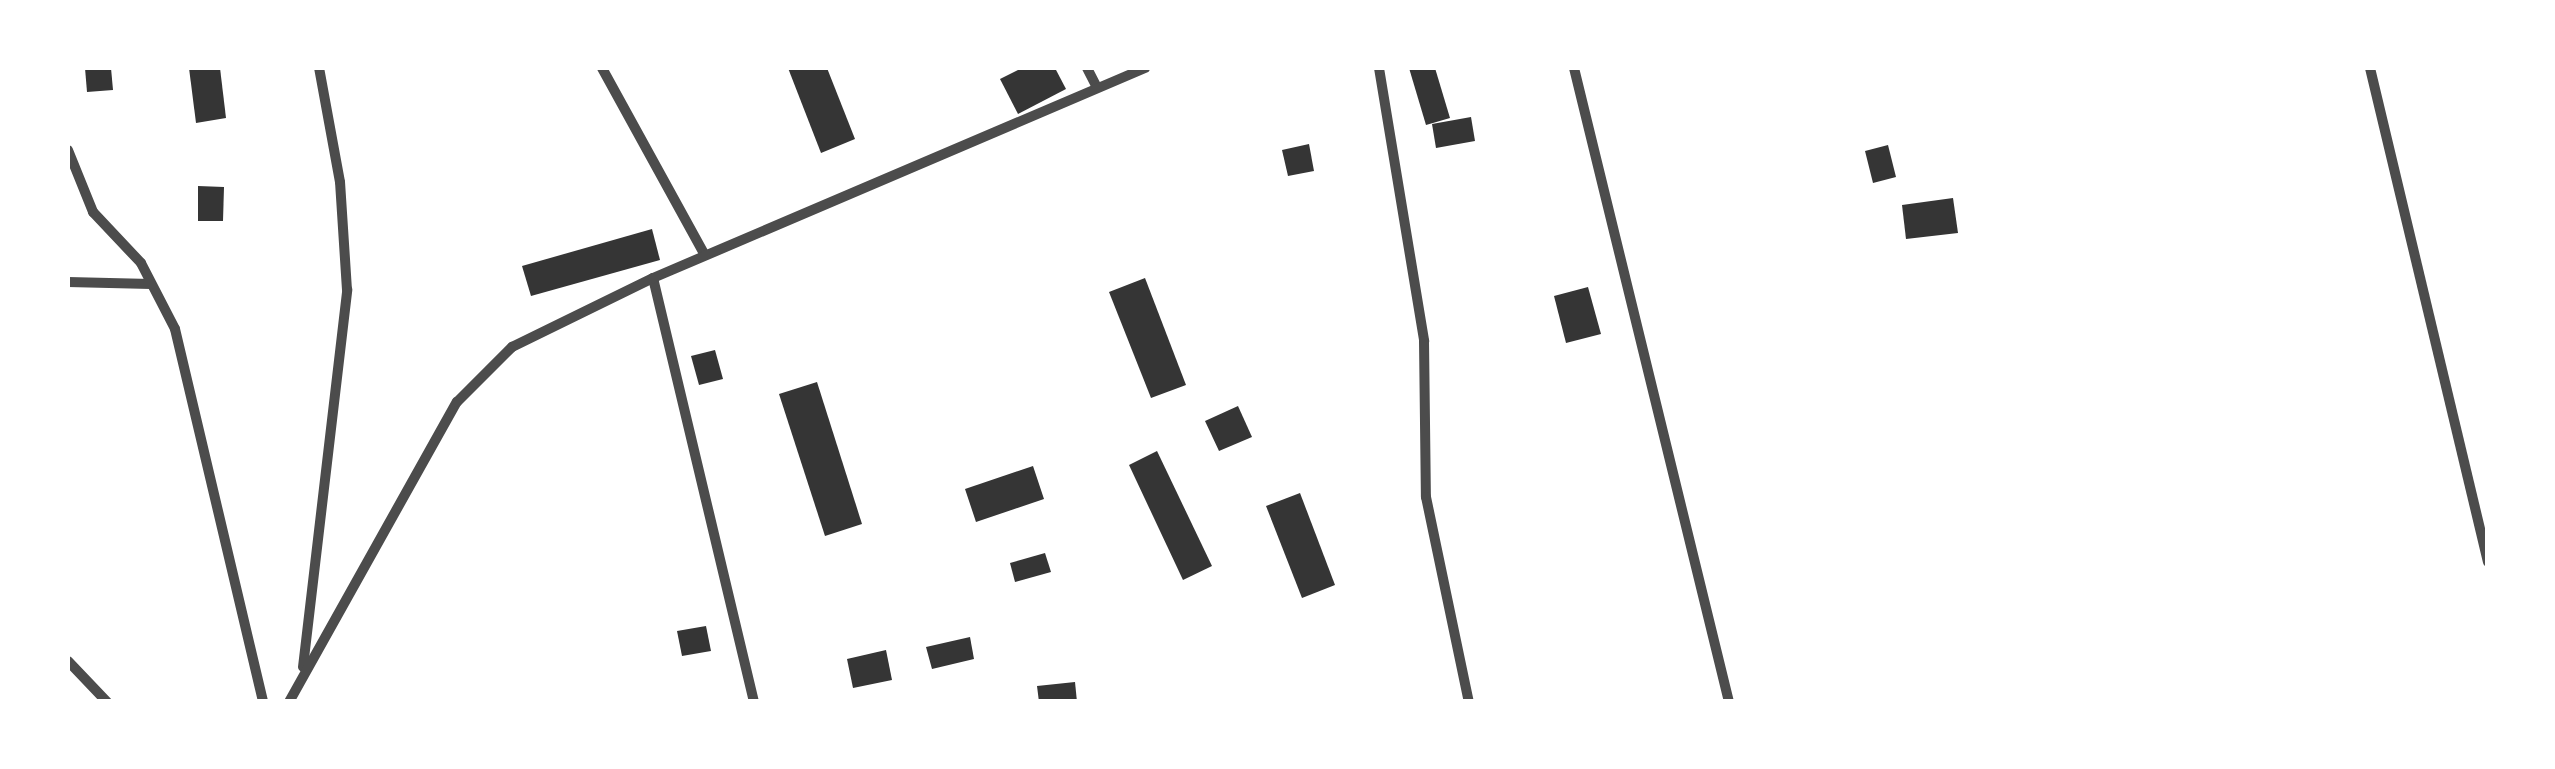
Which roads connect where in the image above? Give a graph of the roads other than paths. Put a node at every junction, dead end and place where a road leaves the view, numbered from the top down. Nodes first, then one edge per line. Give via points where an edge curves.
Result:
1 (319, 68) edge
2 (602, 68) edge
3 (1087, 68) edge
4 (1145, 68) edge
5 (1379, 68) edge
6 (1574, 68) edge
7 (2370, 68) edge
8 (1097, 88) junction
9 (68, 150) edge
10 (705, 256) junction
11 (652, 278) junction
12 (68, 282) edge
13 (152, 284) junction
14 (2488, 562) edge
15 (68, 660) edge
16 (302, 674) junction
17 (108, 702) edge
18 (263, 702) edge
19 (289, 702) edge
20 (754, 702) edge
21 (1469, 702) edge
22 (1729, 702) edge

1 - 16 street via 340,182 347,290
2 - 10 street
3 - 8 street
4 - 8 street
5 - 21 street via 1424,340 1426,497
6 - 22 street
7 - 14 street
8 - 10 street
9 - 13 street via 93,212
10 - 11 street
11 - 16 street via 512,347 457,402
11 - 20 street
12 - 13 street
13 - 18 street via 175,330
15 - 17 street
16 - 19 street

